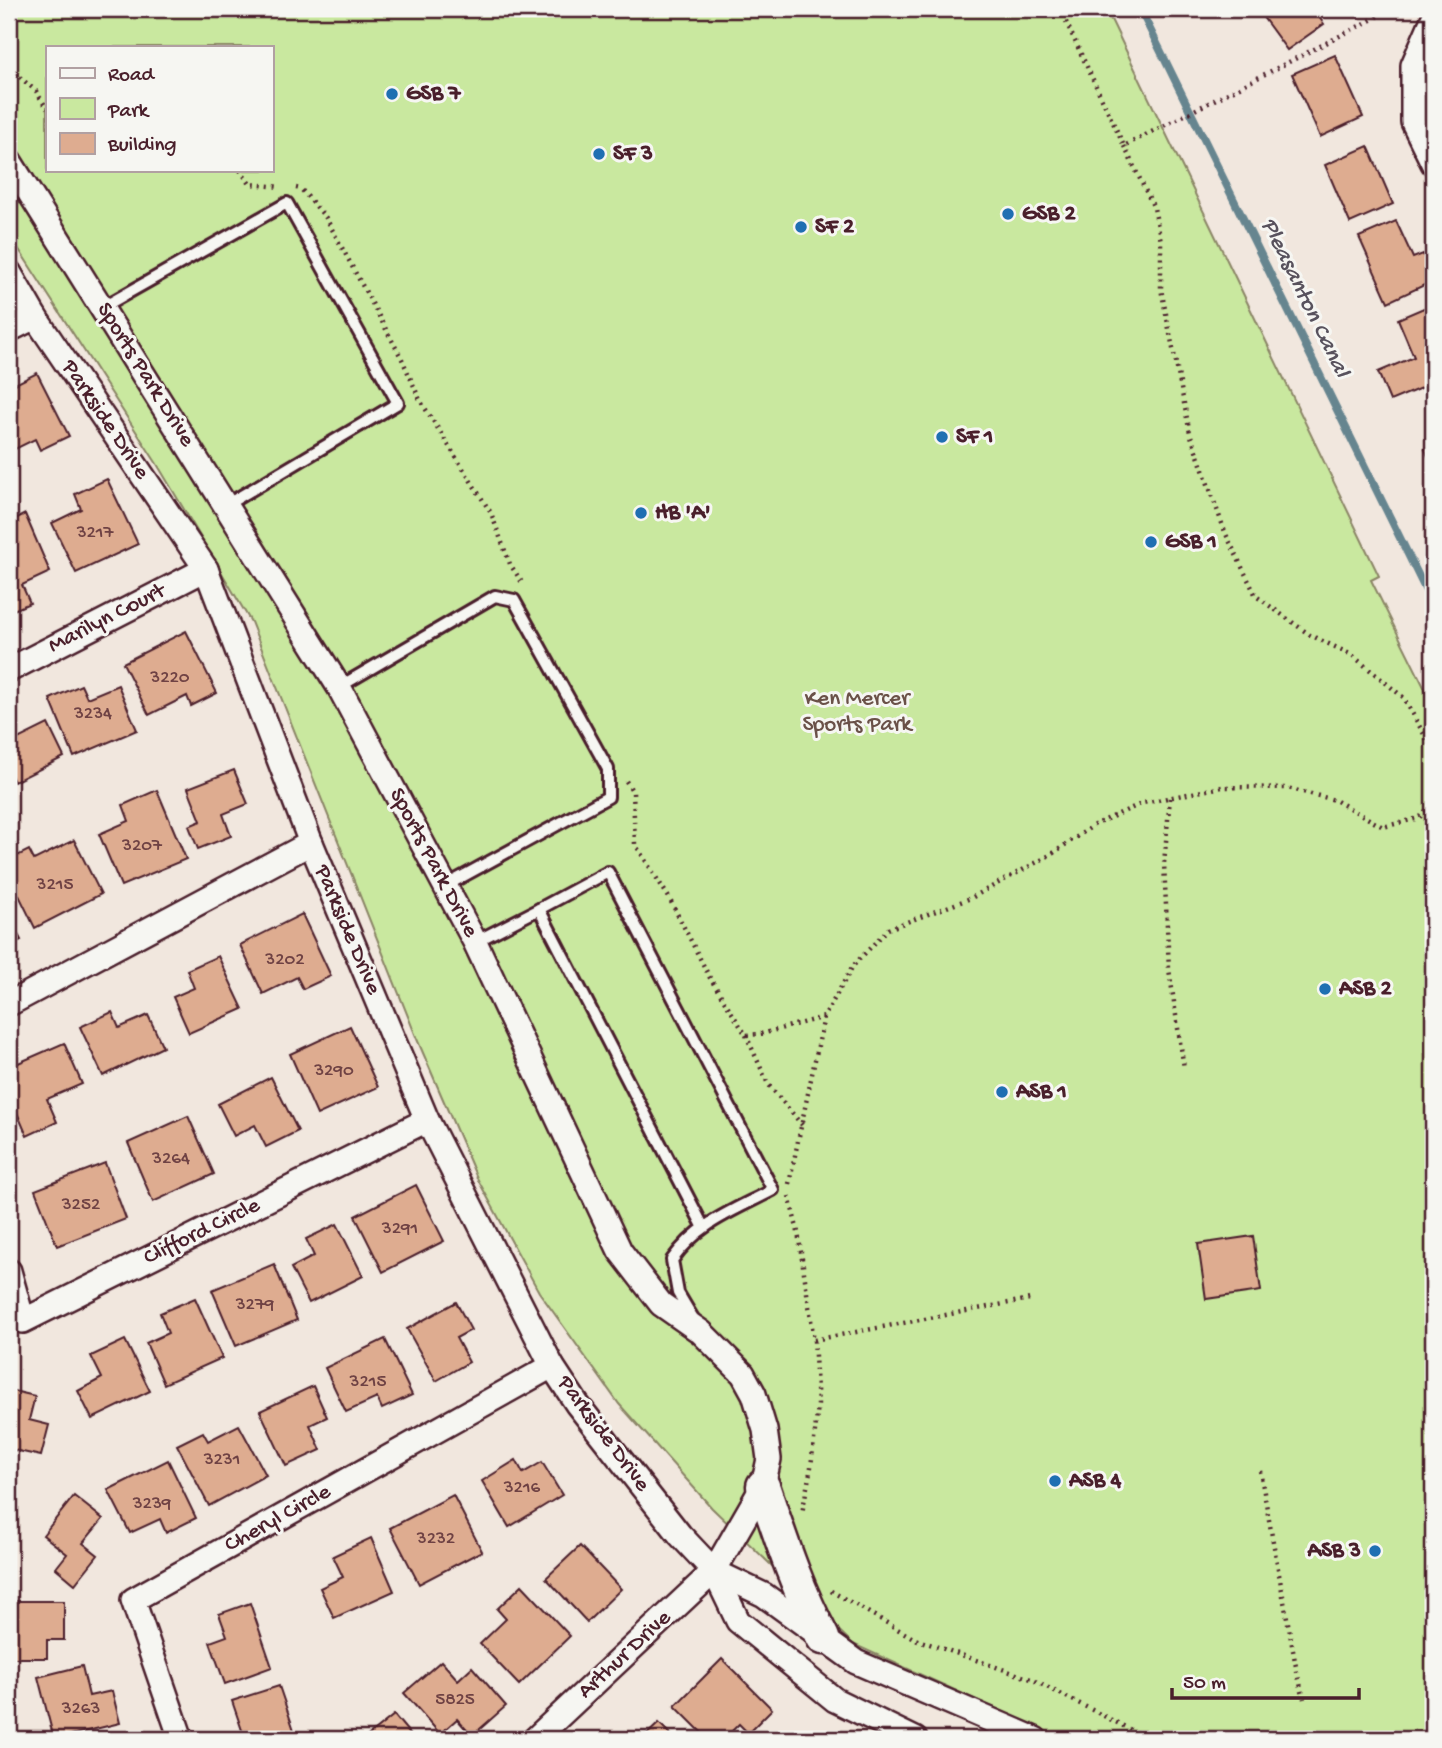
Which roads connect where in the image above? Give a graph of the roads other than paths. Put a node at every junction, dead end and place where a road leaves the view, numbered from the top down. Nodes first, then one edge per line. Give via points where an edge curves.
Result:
1 (1433, 19) edge
2 (9, 160) edge
3 (1433, 163) edge
4 (9, 272) edge
5 (103, 307) junction
6 (35, 317) junction
7 (9, 330) edge
8 (226, 505) junction
9 (206, 569) junction
10 (9, 670) edge
11 (339, 687) junction
12 (311, 843) junction
13 (445, 886) junction
14 (538, 909) junction
15 (475, 942) junction
16 (9, 1004) edge
17 (427, 1120) junction
18 (703, 1226) junction
19 (9, 1271) edge
20 (701, 1332) junction
21 (552, 1366) junction
22 (763, 1486) junction
23 (714, 1571) junction
24 (823, 1638) junction
25 (181, 1739) edge
26 (535, 1739) edge
27 (915, 1739) edge
28 (1035, 1739) edge

1 - 3 street via 1413,65 1413,122
2 - 5 street, Sports Park Drive
4 - 6 street, Parkside Drive
5 - 8 street, Sports Park Drive
5 - 8 lane via 287,203 398,403
6 - 7 street
6 - 9 street, Parkside Drive
8 - 11 street, Sports Park Drive
9 - 10 street, Marilyn Court
9 - 12 street, Parkside Drive
11 - 13 street, Sports Park Drive
11 - 13 lane via 495,596 514,600 608,769 608,797
12 - 16 street
12 - 17 street, Parkside Drive
13 - 15 street, Sports Park Drive
14 - 15 lane
14 - 18 lane
14 - 18 lane via 608,872 773,1190
15 - 20 street, Sports Park Drive via 620,1251 661,1304
17 - 19 street, Clifford Circle via 23,1321
17 - 21 street, Parkside Drive
18 - 20 lane via 672,1260 678,1293
20 - 22 street, Sports Park Drive via 743,1374 754,1394 769,1459
21 - 23 street, Parkside Drive via 680,1535
21 - 25 street, Cheryl Circle via 132,1600
22 - 23 street, Sports Park Drive
22 - 24 street via 786,1560
23 - 24 street, Parkside Drive via 764,1595
23 - 26 street, Arthur Drive
23 - 27 street, Parkside Drive via 738,1621 835,1700
24 - 28 street, Parkside Drive via 856,1662

